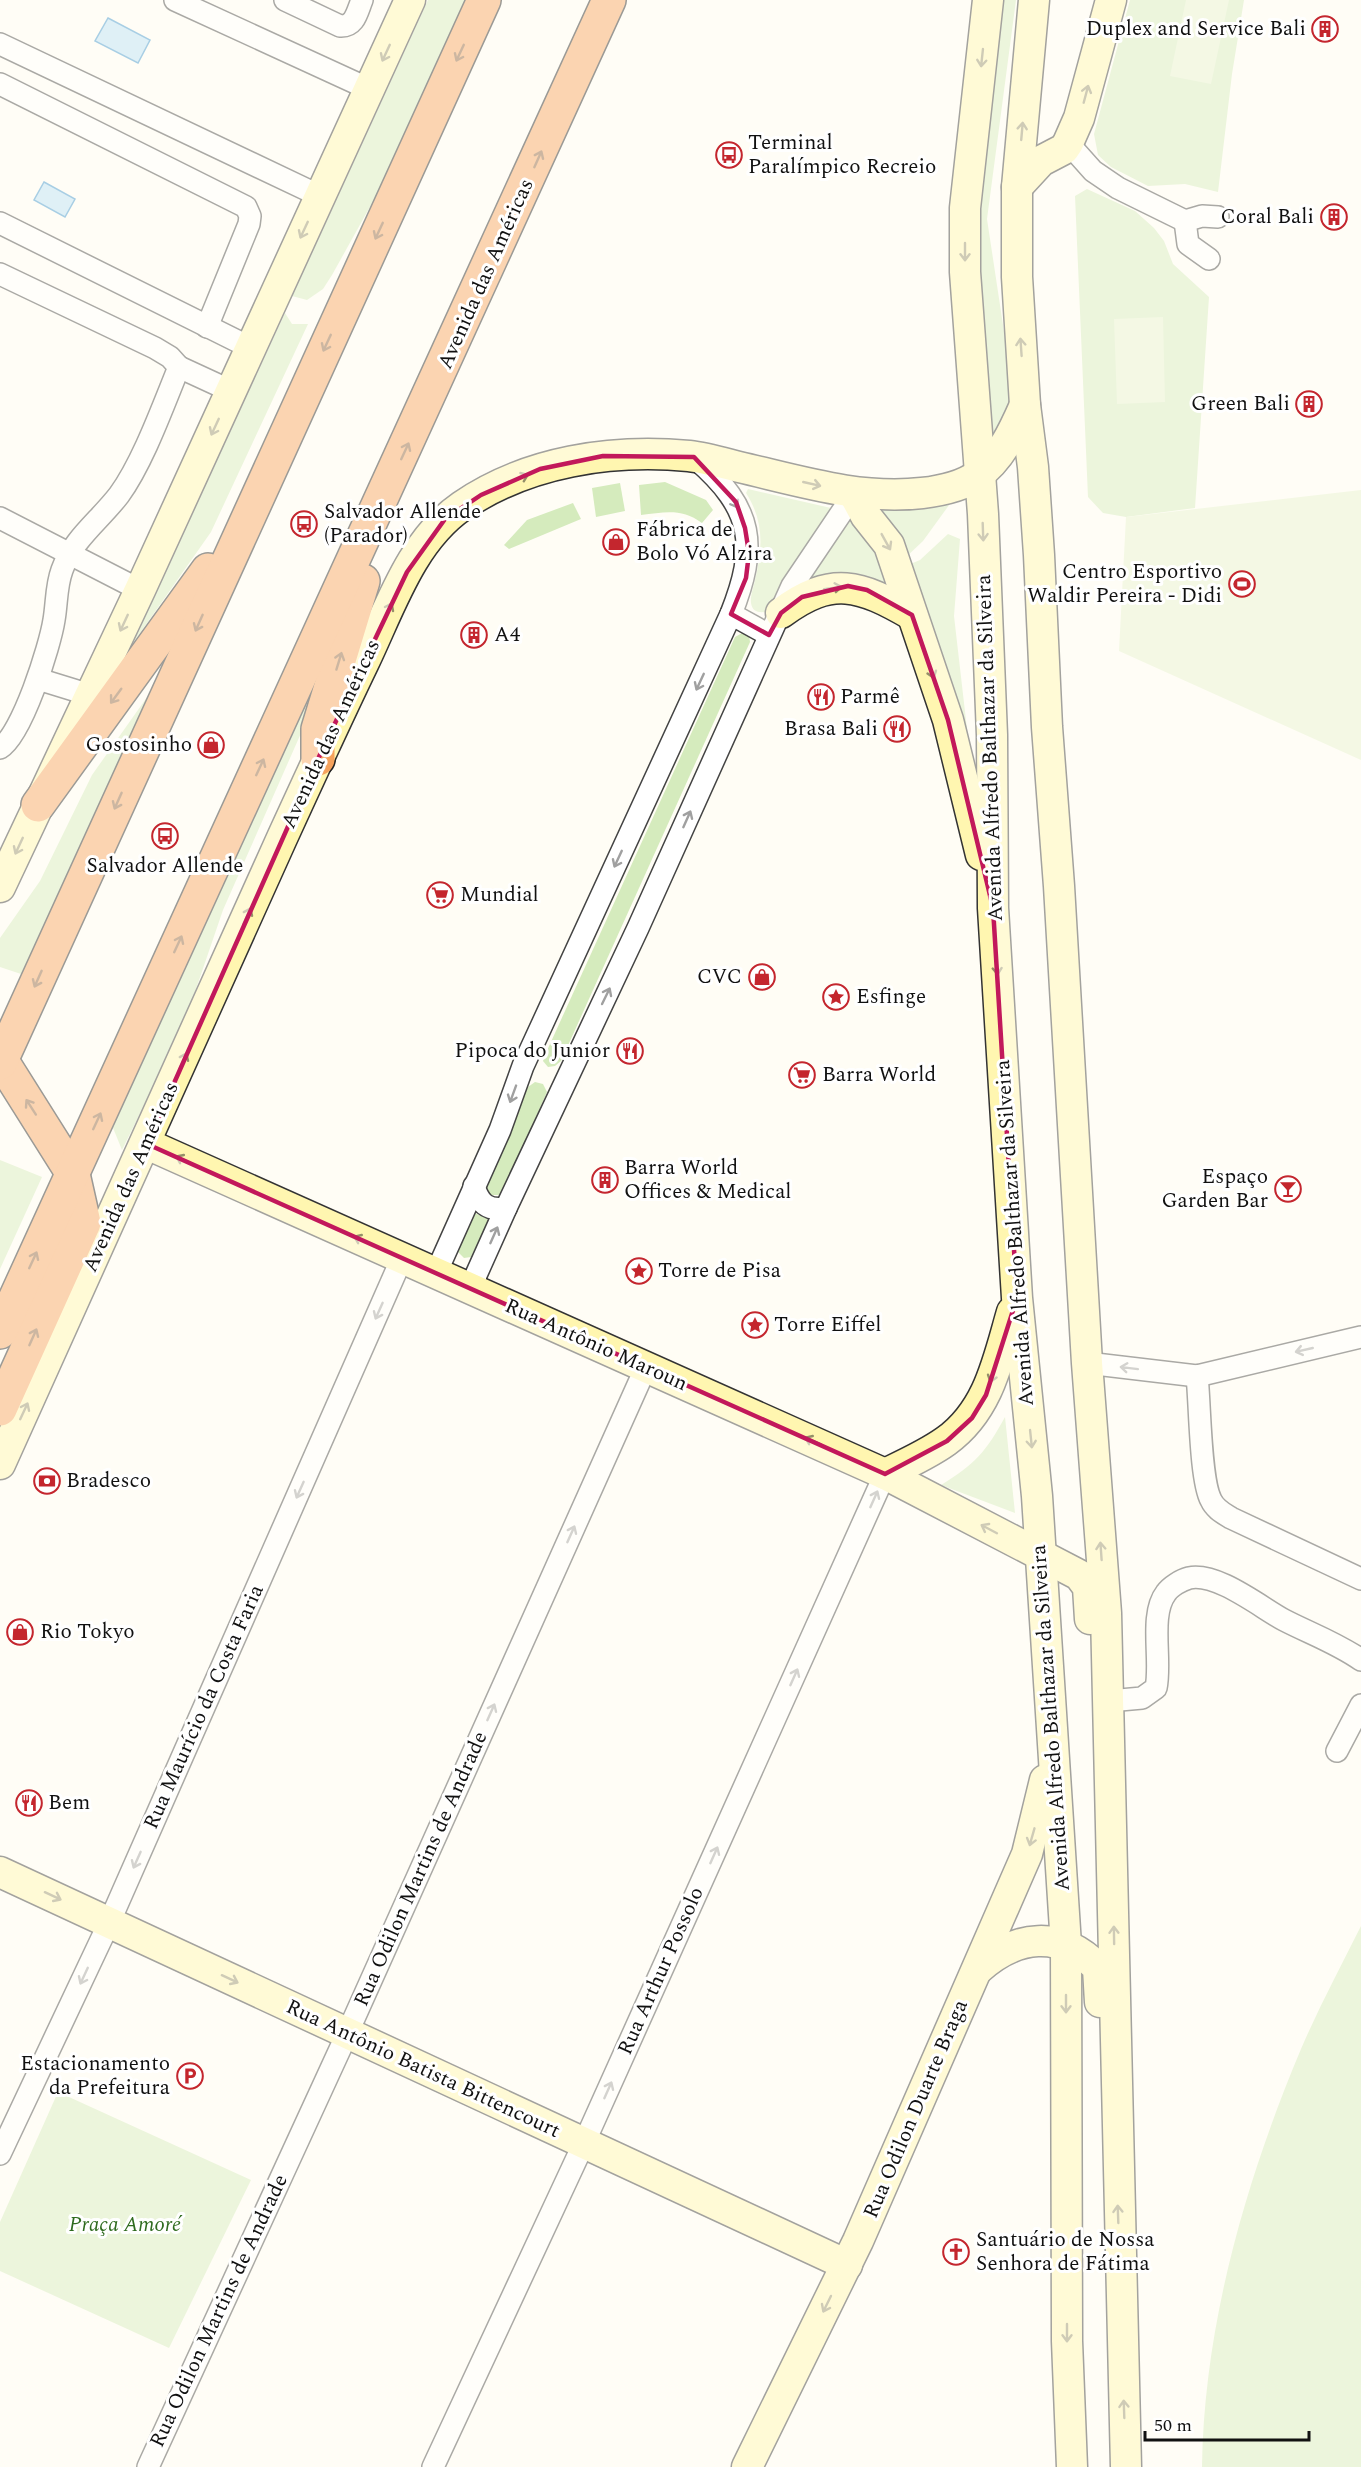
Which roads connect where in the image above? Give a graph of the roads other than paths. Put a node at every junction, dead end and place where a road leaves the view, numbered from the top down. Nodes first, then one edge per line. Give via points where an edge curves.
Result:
1 (175, 0) edge
2 (285, 0) edge
3 (362, 0) edge
4 (410, 0) edge
5 (484, 0) edge
6 (609, 0) edge
7 (988, 0) edge
8 (1034, 0) edge
9 (1111, 0) edge
10 (0, 45) edge
11 (0, 84) edge
12 (369, 89) junction
13 (1068, 143) junction
14 (1017, 187) junction
15 (320, 196) junction
16 (1218, 217) dead end
17 (1185, 221) junction
18 (0, 223) edge
19 (1209, 259) dead end
20 (0, 274) edge
21 (207, 327) junction
22 (251, 348) junction
23 (179, 367) junction
24 (231, 391) junction
25 (1025, 405) junction
26 (694, 457) junction
27 (980, 474) junction
28 (854, 494) junction
29 (380, 504) junction
30 (249, 513) junction
31 (0, 518) edge
32 (68, 555) junction
33 (140, 590) junction
34 (731, 614) junction
35 (912, 615) junction
36 (775, 624) junction
37 (38, 679) junction
38 (90, 695) junction
39 (0, 748) edge
40 (318, 759) junction
41 (38, 805) junction
42 (0, 887) edge
43 (993, 908) junction
44 (0, 1060) edge
45 (147, 1144) junction
46 (73, 1174) junction
47 (474, 1186) junction
48 (506, 1208) junction
49 (402, 1258) junction
50 (436, 1273) junction
51 (473, 1289) junction
52 (1017, 1298) junction
53 (0, 1332) edge
54 (1361, 1337) edge
55 (1086, 1363) junction
56 (646, 1367) junction
57 (1197, 1376) junction
58 (0, 1409) edge
59 (0, 1464) edge
60 (885, 1474) junction
61 (1041, 1557) junction
62 (1361, 1579) edge
63 (1361, 1660) edge
64 (1109, 1701) junction
65 (1361, 1705) edge
66 (1053, 1739) junction
67 (1337, 1751) dead end
68 (1112, 1807) junction
69 (0, 1872) edge
70 (109, 1923) junction
71 (1066, 1945) junction
72 (976, 1971) junction
73 (347, 2034) junction
74 (584, 2143) junction
75 (0, 2154) edge
76 (1117, 2159) junction
77 (847, 2265) junction
78 (148, 2467) edge
79 (433, 2467) edge
80 (747, 2467) edge
81 (1072, 2467) edge
82 (1126, 2467) edge

1 - 12 street
2 - 3 street via 340,26 352,23
4 -> 12 main road
5 -> 30 highway
29 -> 6 highway, Avenida das Américas
7 -> 27 main road, Avenida Alfredo Balthazar da Silveira via 965,208 965,272
14 -> 8 main road
13 -> 9 main road via 1079,118
10 - 15 street
11 - 21 street via 246,207 249,224
12 - 15 main road
13 - 14 main road via 1041,160
13 - 17 street via 1093,171 1118,188
25 -> 14 main road via 1017,277
15 -> 22 main road
16 - 17 street
17 - 19 street via 1188,244
18 - 21 street
20 - 23 street via 155,348
21 - 22 street
22 - 24 main road
23 - 24 street
23 - 32 street via 119,495
24 -> 33 main road
25 - 27 main road via 1000,451
25 - 55 main road via 1039,555
26 -> 28 main road, Avenida das Américas
26 -> 34 street via 717,477 736,502 745,528 749,553 746,578
40 -> 26 main road, Avenida das Américas via 407,572 430,534 445,519 482,495 550,467 612,455
27 - 28 main road, Avenida das Américas via 938,491
27 -> 43 main road, Avenida Alfredo Balthazar da Silveira via 992,735
28 -> 35 main road via 889,545
28 - 36 street via 792,586
40 -> 29 highway via 318,729 379,532
46 -> 29 highway, Avenida das Américas
30 -> 41 highway
30 -> 44 highway
31 - 32 street
32 - 33 street
32 - 37 street
33 -> 38 main road
34 - 36 street
34 -> 47 street via 523,1066
36 -> 35 main road via 802,597 848,586 867,590
35 -> 43 main road via 948,720
48 -> 36 street
37 - 38 street
37 - 39 street via 14,733
38 - 41 main road
45 -> 40 main road, Avenida das Américas
41 -> 42 main road
43 -> 52 main road, Avenida Alfredo Balthazar da Silveira
46 -> 44 highway
49 -> 45 main road, Rua Antônio Maroun
59 -> 45 main road, Avenida das Américas
53 -> 46 highway, Avenida das Américas
58 -> 46 highway via 84,1223
47 - 48 street via 482,1204 492,1209
47 - 50 street
51 -> 48 street
49 - 50 main road, Rua Antônio Maroun
49 -> 70 street, Rua Maurício da Costa Faria
50 - 51 main road, Rua Antônio Maroun
51 - 56 main road, Rua Antônio Maroun
52 -> 60 main road via 987,1395 972,1418 947,1441
52 -> 61 main road, Avenida Alfredo Balthazar da Silveira
54 -> 57 street
57 -> 55 street
64 -> 55 main road
60 -> 56 main road, Rua Antônio Maroun
73 -> 56 street, Rua Odilon Martins de Andrade
57 - 62 street via 1206,1478 1210,1499 1217,1509
61 -> 60 main road, Rua Antônio Maroun
74 -> 60 street, Rua Arthur Possolo
61 - 66 main road, Avenida Alfredo Balthazar da Silveira
61 - 68 main road, Rua Antônio Maroun via 1078,1575 1088,1587 1104,1788
63 - 64 street via 1238,1592 1190,1578 1166,1593 1160,1606 1156,1688 1142,1698
64 - 68 main road
65 - 67 street
66 - 71 main road, Avenida Alfredo Balthazar da Silveira
66 -> 72 main road, Rua Odilon Duarte Braga via 1027,1854
76 -> 68 main road
69 -> 70 main road, Rua Antônio Batista Bittencourt
70 -> 73 main road, Rua Antônio Batista Bittencourt
70 -> 75 street, Rua Maurício da Costa Faria
71 - 72 main road via 1047,1941 1014,1944
71 - 76 main road via 1098,1968 1110,2144
71 -> 81 main road, Avenida Alfredo Balthazar da Silveira via 1067,2341
72 - 77 main road, Rua Odilon Duarte Braga
73 - 74 main road, Rua Antônio Batista Bittencourt
73 - 78 street, Rua Odilon Martins de Andrade
74 - 77 main road, Rua Antônio Batista Bittencourt
74 - 79 street, Rua Arthur Possolo
82 -> 76 main road
77 -> 80 main road, Rua Odilon Duarte Braga

